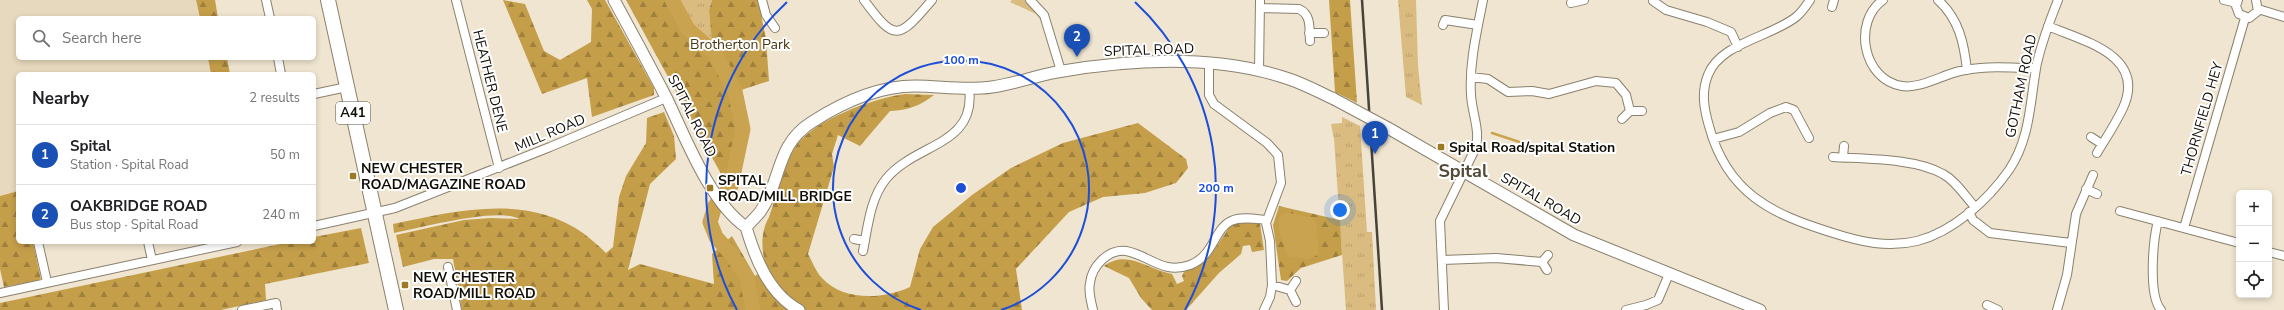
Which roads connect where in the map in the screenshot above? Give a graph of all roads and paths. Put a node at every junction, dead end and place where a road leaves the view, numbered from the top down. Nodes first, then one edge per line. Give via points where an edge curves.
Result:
1 (266, 0) edge
2 (328, 0) edge
3 (456, 0) edge
4 (614, 0) edge
5 (762, 0) edge
6 (864, 0) edge
7 (932, 0) edge
8 (1030, 0) edge
9 (1483, 0) edge
10 (1582, 0) edge
11 (1810, 0) edge
12 (1883, 0) edge
13 (1938, 0) edge
14 (2058, 0) edge
15 (2224, 0) edge
16 (2256, 0) edge
17 (1653, 1) dead end
18 (2238, 2) edge
19 (1571, 3) dead end
20 (1260, 4) edge
21 (2258, 9) junction
22 (270, 16) edge
23 (2284, 16) edge
24 (2245, 18) junction
25 (1443, 25) dead end
26 (1478, 25) junction
27 (2048, 26) junction
28 (775, 28) dead end
29 (1324, 32) dead end
30 (1738, 47) junction
31 (278, 60) edge
32 (1209, 64) junction
33 (2036, 68) junction
34 (1967, 70) junction
35 (1061, 71) junction
36 (1259, 71) junction
37 (282, 72) edge
38 (1618, 74) dead end
39 (1471, 77) junction
40 (1614, 82) junction
41 (347, 87) junction
42 (969, 88) junction
43 (316, 94) edge
44 (666, 98) junction
45 (1630, 111) junction
46 (1642, 111) dead end
47 (1622, 119) dead end
48 (2091, 137) dead end
49 (1809, 138) dead end
50 (1713, 139) junction
51 (2102, 144) junction
52 (1844, 146) dead end
53 (2097, 153) dead end
54 (1833, 157) dead end
55 (1843, 158) junction
56 (499, 168) junction
57 (1463, 171) junction
58 (2093, 175) dead end
59 (2086, 189) junction
60 (2097, 194) dead end
61 (1972, 210) junction
62 (2120, 211) dead end
63 (376, 220) junction
64 (1267, 220) junction
65 (2158, 221) junction
66 (316, 226) edge
67 (746, 227) junction
68 (2184, 228) junction
69 (854, 239) dead end
70 (865, 241) junction
71 (2236, 242) edge
72 (2071, 243) junction
73 (38, 244) edge
74 (148, 244) edge
75 (228, 244) edge
76 (862, 251) dead end
77 (2272, 253) edge
78 (1548, 255) dead end
79 (2284, 256) edge
80 (152, 260) junction
81 (1442, 260) junction
82 (1542, 262) junction
83 (448, 267) dead end
84 (1547, 270) dead end
85 (1669, 274) junction
86 (1296, 281) dead end
87 (47, 282) junction
88 (1272, 285) junction
89 (1290, 290) junction
90 (0, 293) edge
91 (1296, 302) dead end
92 (1987, 305) dead end
93 (242, 310) edge
94 (277, 310) edge
95 (396, 310) edge
96 (457, 310) edge
97 (799, 310) edge
98 (1093, 310) edge
99 (1264, 310) edge
100 (1444, 310) edge
101 (1626, 310) edge
102 (1760, 310) edge
103 (1998, 310) edge
104 (2057, 310) edge
105 (2161, 310) edge

1 - 22 street
2 - 41 highway, A41
3 - 56 street, HEATHER DENE
4 - 44 main road, SPITAL ROAD
5 - 28 street via 766,15
6 - 7 street via 884,26 892,31 906,27
8 - 35 street via 1044,15
9 - 26 street
10 - 19 street
11 - 30 street, GOTHAM ROAD via 1795,17
12 - 34 street via 1871,14 1864,30 1866,52 1881,75 1892,84 1911,87
13 - 34 street via 1954,18 1965,50
14 - 27 street, GOTHAM ROAD
15 - 18 street
16 - 21 street
17 - 30 street via 1665,13 1708,22 1731,32
18 - 24 street via 2238,14
20 - 29 street via 1299,9 1304,12 1309,22 1310,37
20 - 36 street
21 - 23 street
21 - 24 street via 2254,16
24 - 68 street, THORNFIELD HEY
25 - 26 street via 1445,20
26 - 39 street
27 - 33 street, GOTHAM ROAD
27 - 51 street via 2112,54 2122,64 2128,79 2124,107
30 - 50 street, GOTHAM ROAD via 1717,60 1708,74 1705,85 1703,98
31 - 37 street
32 - 35 main road, SPITAL ROAD via 1132,64
32 - 36 main road, SPITAL ROAD
32 - 64 street via 1209,95 1214,104 1267,143 1278,156 1281,183
33 - 34 street
33 - 61 street, GOTHAM ROAD via 2021,146 2010,169
35 - 42 main road, SPITAL ROAD via 992,87
36 - 57 main road, SPITAL ROAD, bridge via 1289,79 1334,99
38 - 40 street
39 - 40 street via 1488,79 1508,92 1532,91 1549,94 1596,81
39 - 57 street via 1471,96 1478,137 1476,147
40 - 45 street via 1626,95
41 - 43 street
41 - 63 highway, A41
42 - 67 main road, SPITAL ROAD via 886,88 858,98 812,122 798,132 789,143 761,212
42 - 70 street via 967,119 960,128 898,167 878,190
44 - 56 street, MILL ROAD
44 - 67 main road, SPITAL ROAD via 694,156 714,190 726,209
45 - 46 street
45 - 47 street
48 - 51 street
49 - 50 street via 1794,110 1786,107 1770,113 1739,132
50 - 61 street, GOTHAM ROAD via 1718,154 1740,185 1773,211 1800,223 1847,237 1875,244 1896,245 1917,241 1933,236
51 - 53 street
52 - 55 street
54 - 55 street
55 - 61 street via 1912,164 1943,174 1958,186
56 - 63 street, MILL ROAD via 395,208
57 - 81 street via 1440,221
57 - 85 main road, SPITAL ROAD via 1574,236
58 - 59 street
59 - 60 street
59 - 72 street via 2076,214
61 - 72 street via 1973,220 1990,233
62 - 65 street
63 - 66 street, MILL ROAD
63 - 95 highway, A41
64 - 88 street
64 - 98 street via 1241,218 1230,221 1202,258 1179,268 1160,266 1126,252 1116,252 1106,257 1099,262 1091,275 1089,290
65 - 68 street
65 - 105 street via 2154,234 2154,298
67 - 97 main road via 762,269 782,297
68 - 71 street
69 - 70 street
70 - 76 street
72 - 104 street via 2067,275
73 - 87 street
74 - 80 street
75 - 80 street
77 - 79 street
78 - 82 street
80 - 87 street
81 - 82 street via 1496,258
81 - 100 street
82 - 84 street
83 - 96 street
85 - 101 street via 1658,300
85 - 102 main road, SPITAL ROAD
86 - 89 street
87 - 90 street
88 - 89 street
88 - 99 street
89 - 91 street
92 - 103 street
93 - 94 street via 276,303

